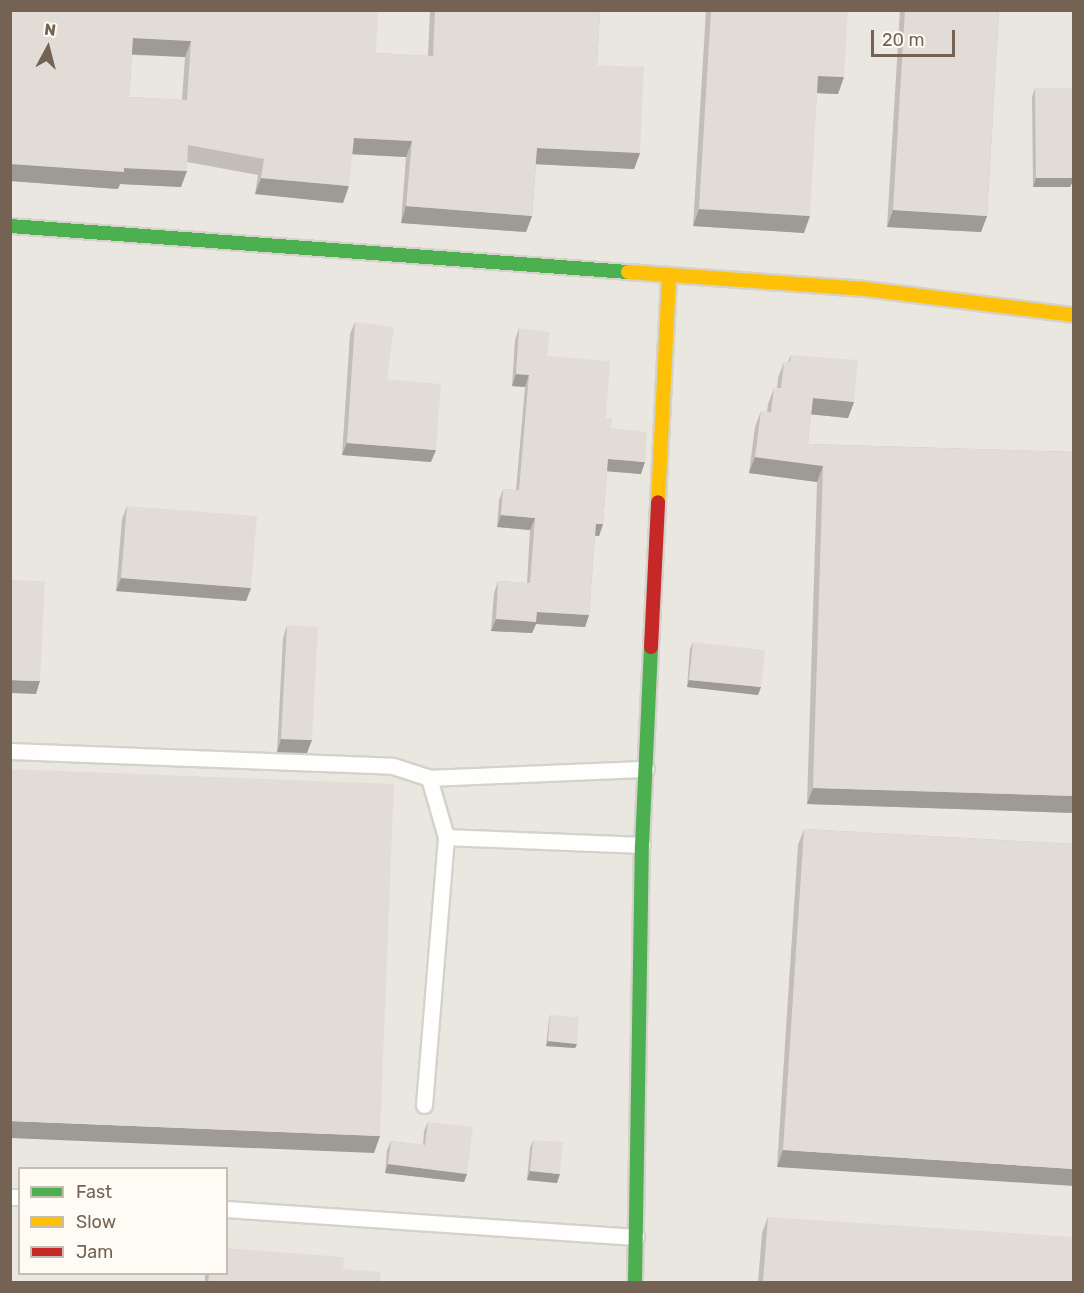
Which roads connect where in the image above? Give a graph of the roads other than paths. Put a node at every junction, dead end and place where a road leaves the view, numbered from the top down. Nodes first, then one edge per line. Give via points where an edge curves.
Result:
1 (10, 226) edge
2 (669, 278) junction
3 (1074, 315) edge
4 (10, 751) edge
5 (646, 769) junction
6 (429, 778) junction
7 (446, 837) junction
8 (642, 845) junction
9 (424, 1105) dead end
10 (228, 1209) edge
11 (636, 1237) junction
12 (635, 1282) edge

1 - 2 street
2 - 3 street via 865,289
2 - 5 street
4 - 6 lane via 393,766
5 - 6 lane
5 - 8 street
6 - 7 lane
7 - 8 lane
7 - 9 lane
8 - 11 street
10 - 11 lane
11 - 12 street

